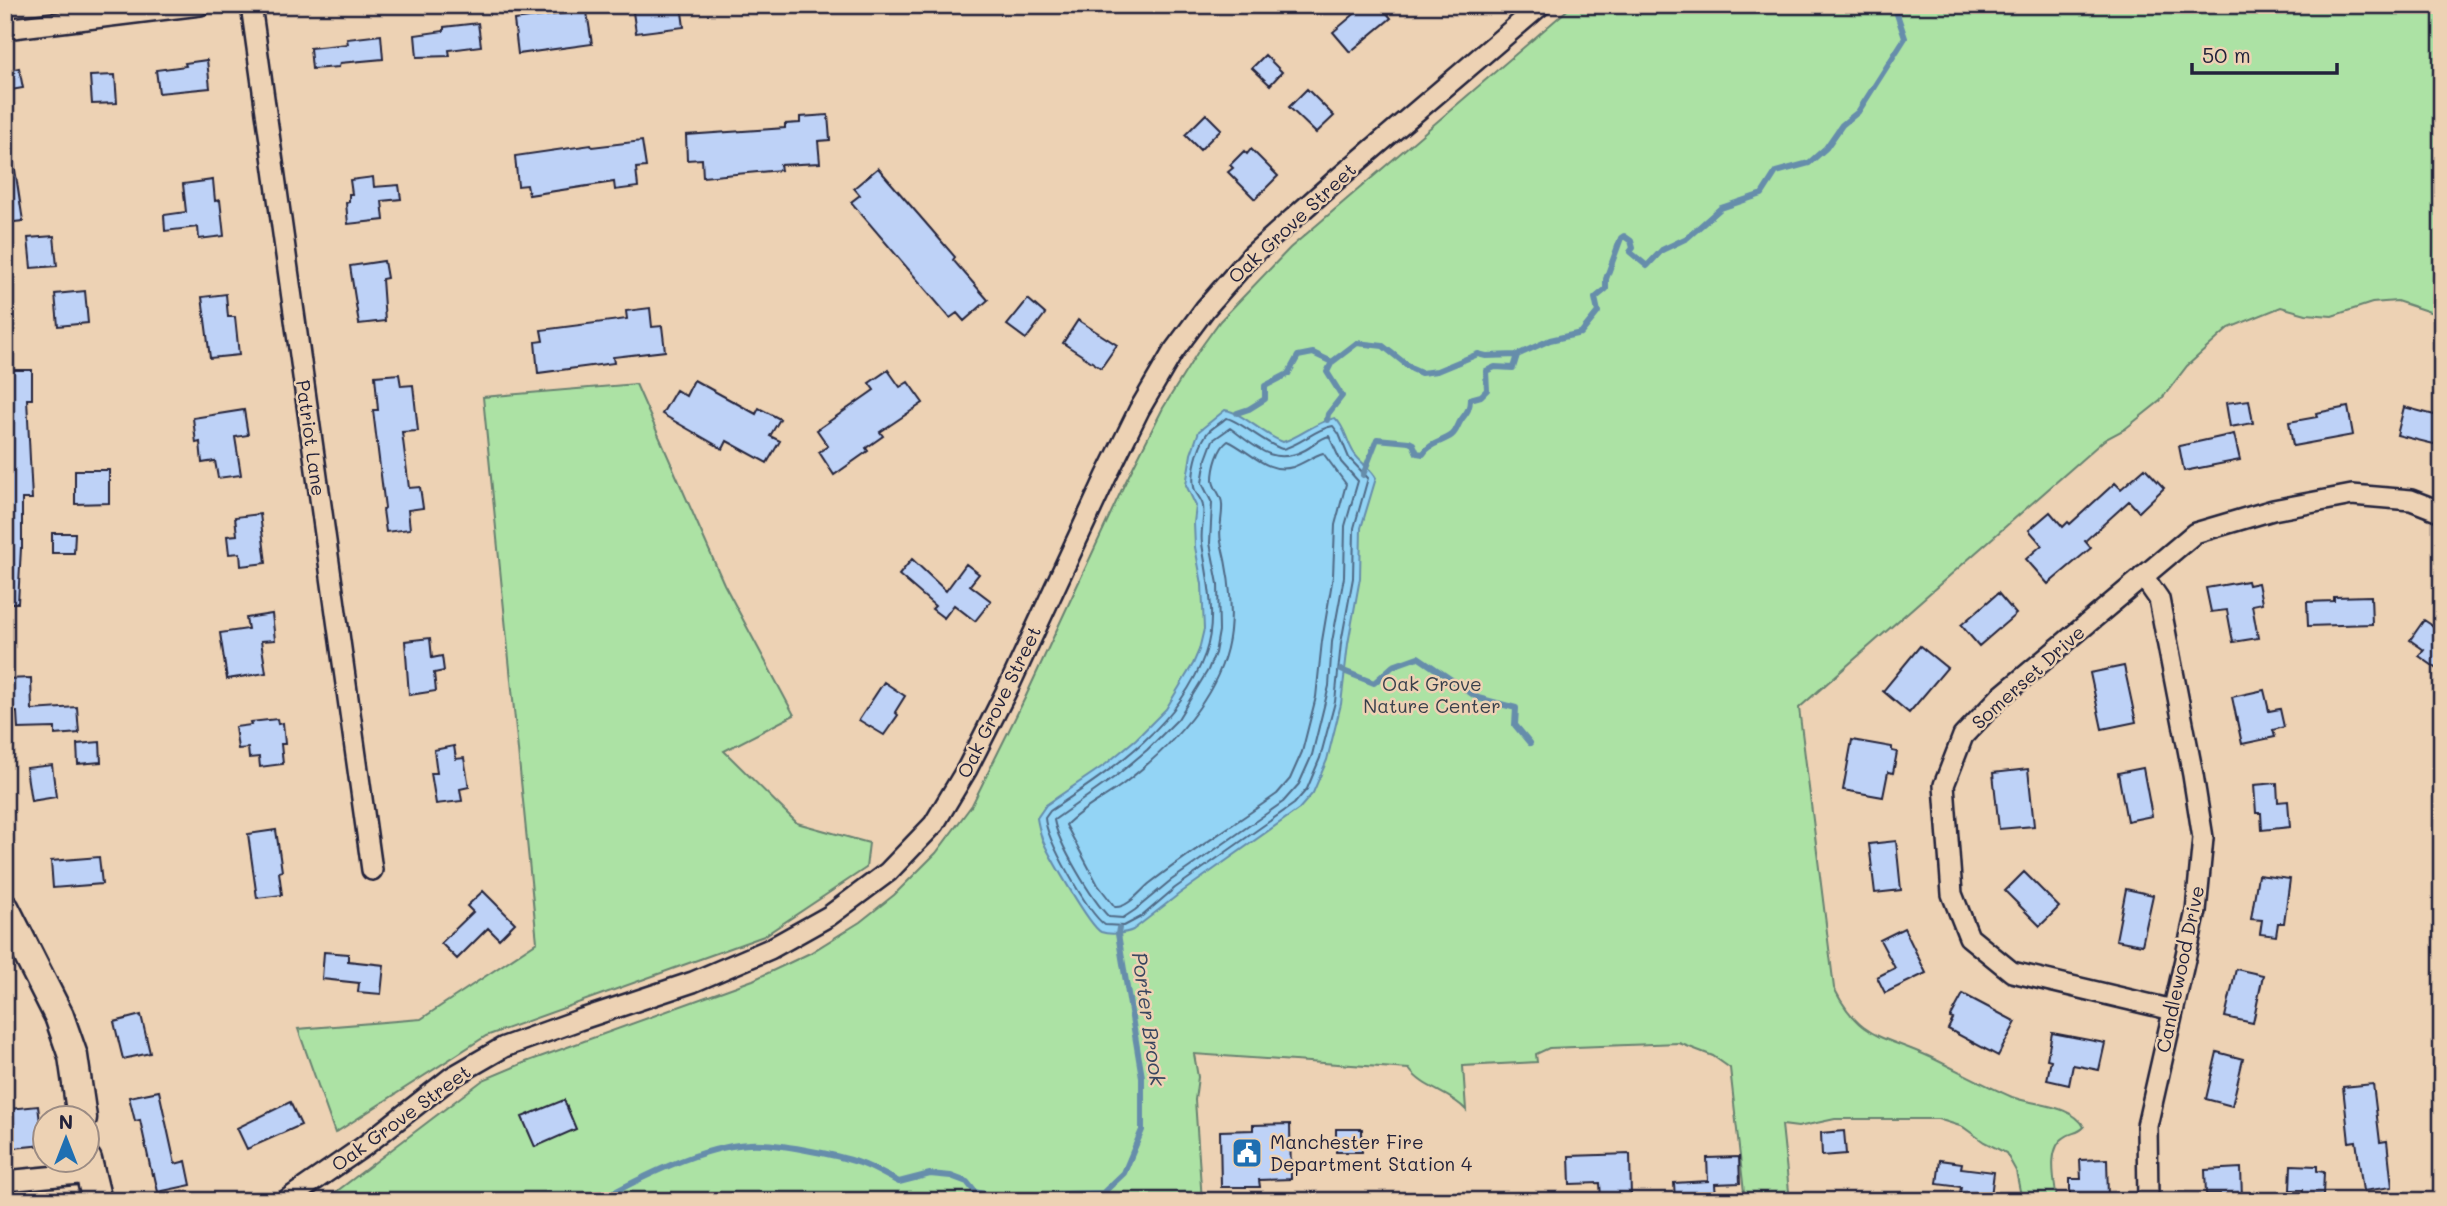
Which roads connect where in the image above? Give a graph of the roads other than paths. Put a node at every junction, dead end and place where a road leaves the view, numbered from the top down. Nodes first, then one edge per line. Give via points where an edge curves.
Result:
1 (200, 5) edge
2 (251, 5) edge
3 (1541, 5) edge
4 (5, 29) edge
5 (2442, 512) edge
6 (2143, 576) junction
7 (372, 870) dead end
8 (5, 909) edge
9 (2173, 1010) junction
10 (80, 1104) edge
11 (46, 1174) edge
12 (90, 1174) edge
13 (5, 1181) edge
14 (97, 1201) edge
15 (285, 1201) edge
16 (2148, 1201) edge

1 - 4 street
2 - 7 street, Patriot Lane
3 - 15 street, Oak Grove Street via 1252,255 1205,309 1139,410 967,769 934,824 888,872 829,916 770,949 694,982 503,1047 452,1076 363,1147
5 - 6 street, Somerset Drive via 2412,500 2352,495 2273,510 2195,533
6 - 9 street, Candlewood Drive via 2159,599 2203,838 2196,911
6 - 9 street, Somerset Drive via 1981,716 1963,736 1944,785 1952,894 1969,937 2012,972
8 - 10 street via 63,1026 74,1056
9 - 16 street, Candlewood Drive via 2147,1126
11 - 13 street
12 - 14 street

